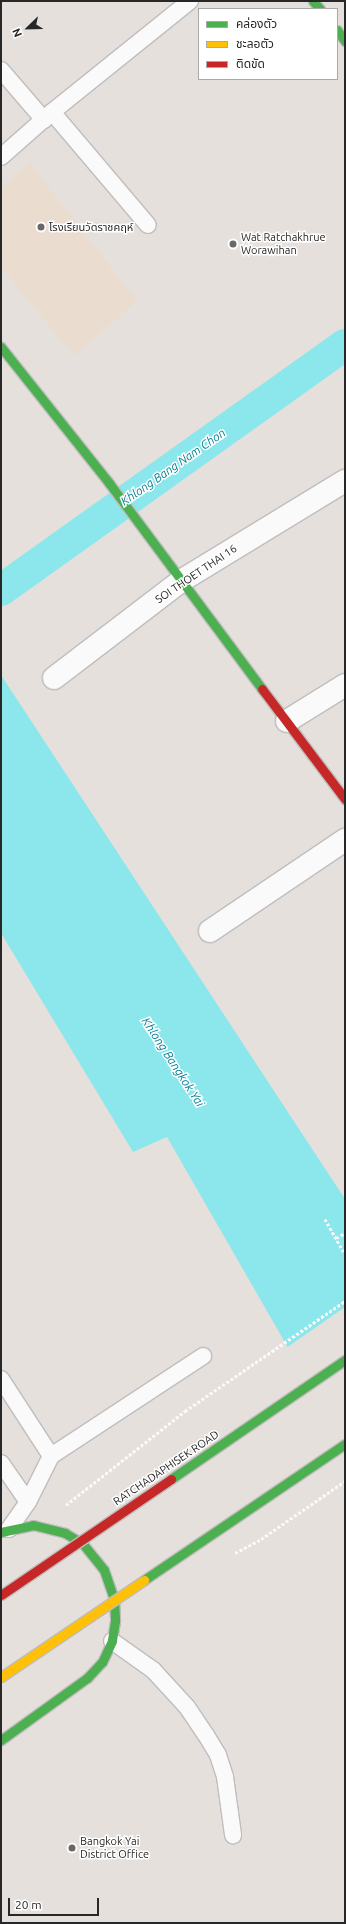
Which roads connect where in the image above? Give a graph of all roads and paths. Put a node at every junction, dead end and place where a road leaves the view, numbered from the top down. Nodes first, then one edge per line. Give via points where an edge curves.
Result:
1 (190, 1) edge
2 (338, 31) edge
3 (345, 40) edge
4 (1, 70) edge
5 (48, 116) junction
6 (1, 157) edge
7 (148, 225) dead end
8 (1, 347) edge
9 (345, 481) edge
10 (181, 581) junction
11 (54, 678) dead end
12 (345, 685) edge
13 (287, 721) junction
14 (345, 799) edge
15 (345, 840) edge
16 (210, 931) dead end
17 (325, 1219) dead end
18 (345, 1233) edge
19 (336, 1238) junction
20 (345, 1254) edge
21 (345, 1301) edge
22 (203, 1356) dead end
23 (345, 1360) edge
24 (1, 1379) edge
25 (345, 1444) edge
26 (51, 1456) junction
27 (1, 1463) edge
28 (345, 1481) edge
29 (28, 1502) junction
30 (39, 1526) junction
31 (5, 1530) edge
32 (261, 1539) dead end
33 (1, 1596) edge
34 (112, 1640) junction
35 (1, 1678) edge
36 (1, 1740) edge
37 (233, 1835) dead end

1 - 5 lane
2 - 3 main road
4 - 5 lane
5 - 6 lane
5 - 7 lane
8 - 10 main road via 109,483
9 - 10 street, SOI THOET THAI 16
10 - 11 street, SOI THOET THAI 16
10 - 13 main road
12 - 13 street
13 - 14 main road
15 - 16 street
17 - 19 path
18 - 19 path
19 - 20 path
21 - 30 path via 185,1411
22 - 26 lane
23 - 33 main road, RATCHADAPHISEK ROAD, bridge
24 - 26 lane
25 - 35 main road, bridge
26 - 29 lane
27 - 29 lane
28 - 32 path
29 - 31 lane
30 - 31 main road
30 - 34 main road via 65,1533 83,1544 104,1570 114,1599 115,1621
34 - 36 main road via 102,1662 88,1678
34 - 37 lane via 153,1670 186,1707 206,1735 218,1755 225,1777

